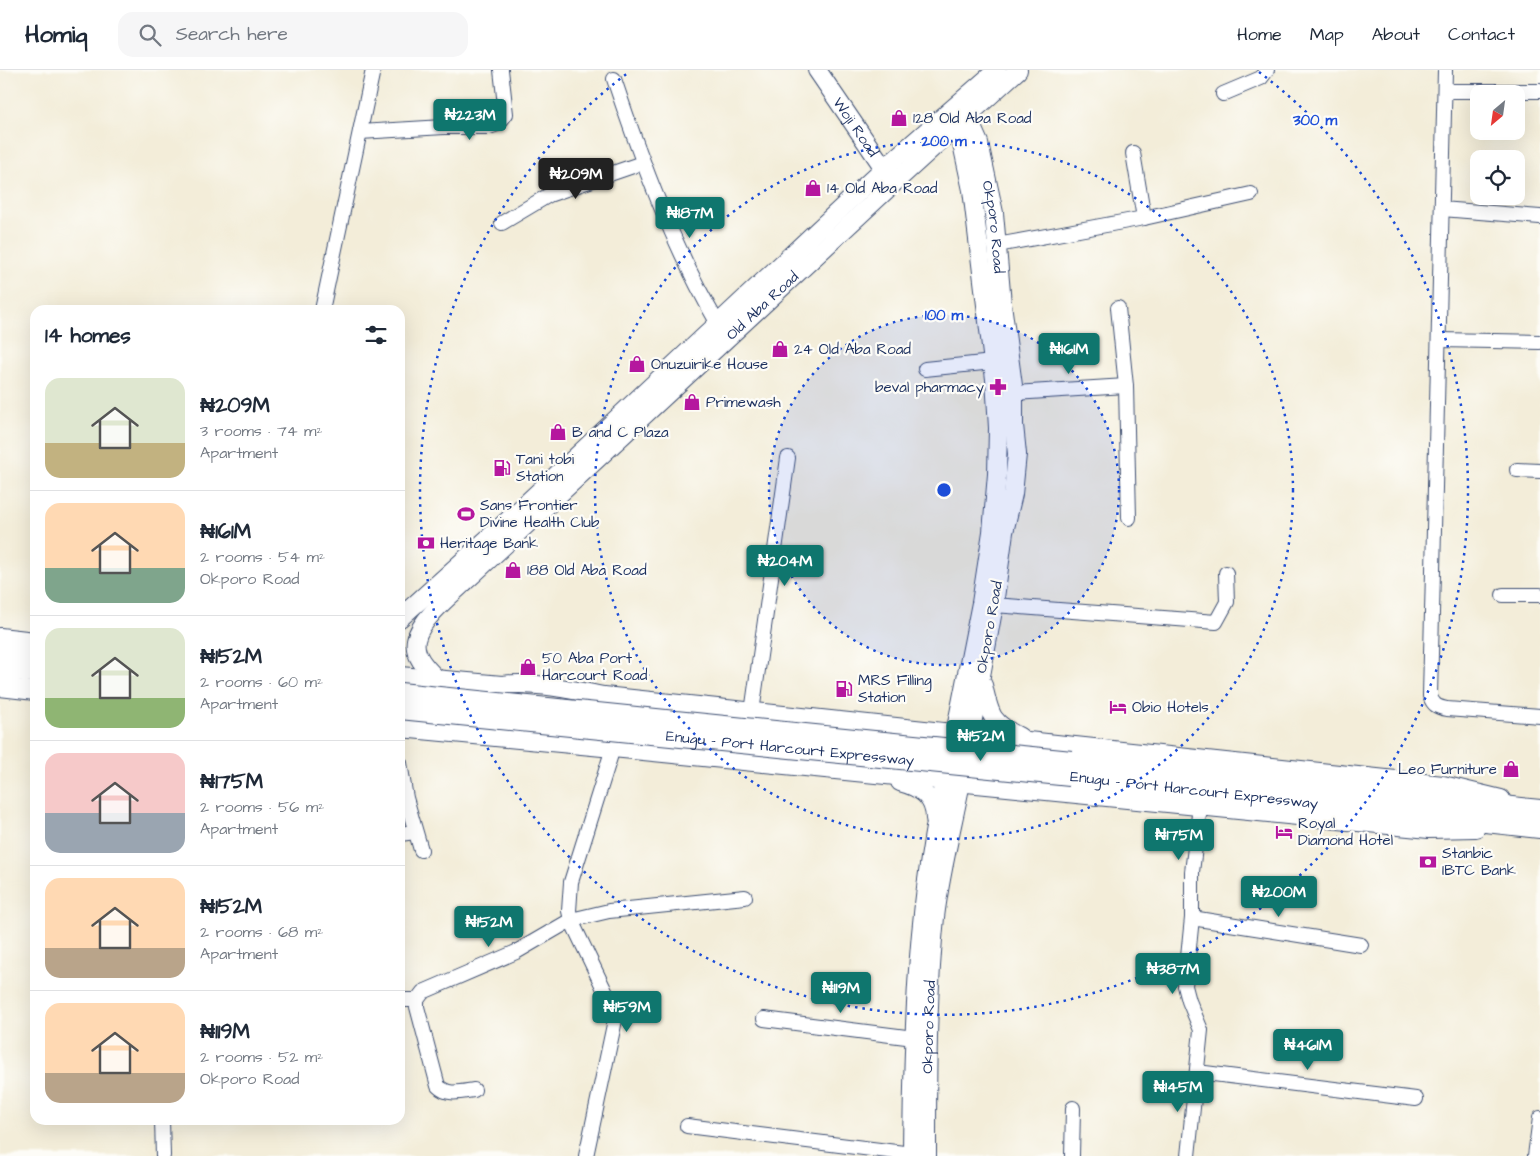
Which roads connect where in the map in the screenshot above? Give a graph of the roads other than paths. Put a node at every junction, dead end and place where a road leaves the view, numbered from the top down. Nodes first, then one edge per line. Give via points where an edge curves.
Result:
1 (373, 70) edge
2 (500, 70) edge
3 (817, 70) edge
4 (997, 70) edge
5 (1018, 70) edge
6 (1267, 70) edge
7 (1446, 70) edge
8 (614, 79) dead end
9 (1445, 91) junction
10 (1540, 91) edge
11 (1223, 94) dead end
12 (957, 116) junction
13 (360, 132) junction
14 (1133, 153) dead end
15 (642, 163) junction
16 (889, 176) junction
17 (1251, 194) dead end
18 (1442, 210) junction
19 (1540, 217) edge
20 (1144, 218) junction
21 (502, 222) dead end
22 (997, 245) junction
23 (323, 305) edge
24 (1118, 308) dead end
25 (718, 324) junction
26 (1439, 340) junction
27 (1540, 342) edge
28 (993, 362) junction
29 (925, 369) dead end
30 (1126, 386) junction
31 (1014, 393) junction
32 (788, 458) dead end
33 (1517, 470) dead end
34 (1540, 471) edge
35 (1129, 518) dead end
36 (1226, 573) dead end
37 (1503, 595) dead end
38 (1540, 595) edge
39 (994, 605) junction
40 (405, 611) edge
41 (0, 637) edge
42 (30, 640) edge
43 (0, 652) edge
44 (30, 655) edge
45 (0, 669) edge
46 (30, 672) edge
47 (405, 676) edge
48 (973, 677) junction
49 (437, 679) junction
50 (502, 685) junction
51 (0, 687) edge
52 (30, 690) edge
53 (405, 694) edge
54 (405, 709) edge
55 (752, 712) junction
56 (1540, 716) edge
57 (894, 727) junction
58 (405, 728) edge
59 (962, 734) junction
60 (530, 740) junction
61 (1030, 741) junction
62 (613, 748) junction
63 (1071, 768) junction
64 (866, 773) junction
65 (953, 781) junction
66 (405, 792) edge
67 (1200, 806) junction
68 (1540, 809) edge
69 (1534, 827) edge
70 (415, 832) junction
71 (405, 833) edge
72 (934, 834) junction
73 (421, 850) dead end
74 (745, 897) dead end
75 (1192, 918) junction
76 (571, 920) junction
77 (1361, 946) dead end
78 (405, 1000) edge
79 (418, 1000) junction
80 (764, 1019) dead end
81 (914, 1038) junction
82 (1197, 1072) junction
83 (474, 1090) dead end
84 (1416, 1099) dead end
85 (1073, 1108) dead end
86 (1540, 1118) edge
87 (162, 1125) edge
88 (687, 1126) dead end
89 (917, 1155) edge
90 (163, 1156) edge
91 (586, 1156) edge
92 (1072, 1156) edge
93 (1188, 1156) edge
94 (1535, 1156) edge

1 - 13 street
2 - 13 street via 506,114 498,124
3 - 16 main road, Woji Road
4 - 12 main road, Old Aba Road
5 - 12 main road, Old Aba Road
6 - 11 street via 1261,78
7 - 9 street
8 - 15 street
9 - 10 street
9 - 18 street
12 - 16 main road, Old Aba Road
12 - 22 main road, Okporo Road via 979,143 994,213
12 - 28 main road, Okporo Road via 972,190
13 - 23 street
14 - 20 street
15 - 21 street via 550,195
15 - 25 street via 678,248
16 - 25 main road, Old Aba Road
16 - 49 main road, Old Aba Road via 427,619 416,640 416,650 420,661
17 - 20 street
18 - 19 street
18 - 26 street
20 - 22 street
22 - 31 main road, Okporo Road
24 - 30 street
25 - 40 main road, Old Aba Road via 514,515
26 - 27 street
26 - 56 street via 1430,696 1432,703 1446,709
28 - 29 street
28 - 48 main road, Okporo Road via 998,428 996,489
30 - 31 street
30 - 35 street
31 - 39 main road, Okporo Road via 1016,467
32 - 55 street
33 - 34 street
36 - 39 street via 1227,602 1216,622
37 - 38 street
39 - 48 main road, Okporo Road
41 - 42 main road
43 - 44 highway
45 - 46 highway
47 - 49 main road
48 - 57 main road via 943,721
48 - 59 main road, Okporo Road
48 - 61 main road via 998,724
49 - 50 main road
50 - 55 main road via 527,684
50 - 60 main road via 536,696 547,706 548,721 541,734
51 - 52 main road
53 - 63 highway, Enugu - Port Harcourt Expressway, bridge
54 - 63 highway, Enugu - Port Harcourt Expressway, bridge
55 - 57 main road
57 - 59 main road
58 - 60 main road
59 - 61 main road
59 - 65 main road, Okporo Road
60 - 62 main road
61 - 68 main road via 1443,785
62 - 64 main road
62 - 76 street via 571,882
63 - 68 highway, Enugu - Port Harcourt Expressway
63 - 69 highway, Enugu - Port Harcourt Expressway
64 - 65 main road
64 - 72 main road via 924,791 931,799 935,813
65 - 67 main road
65 - 72 main road, Okporo Road
65 - 89 main road, Okporo Road via 935,917
66 - 70 street
67 - 69 main road via 1429,829
67 - 75 street via 1192,872
70 - 71 street
70 - 73 street
72 - 81 main road, Okporo Road via 922,917
74 - 76 street via 608,911
75 - 77 street
75 - 82 street via 1186,986 1190,1007 1201,1030
76 - 79 street via 516,952 424,992
76 - 91 street via 615,1012
78 - 79 street
79 - 83 street via 417,1007 438,1086 449,1093
80 - 81 street
81 - 89 main road, Okporo Road
82 - 84 street
82 - 93 street
85 - 92 street
86 - 94 street
87 - 90 street
88 - 89 street

